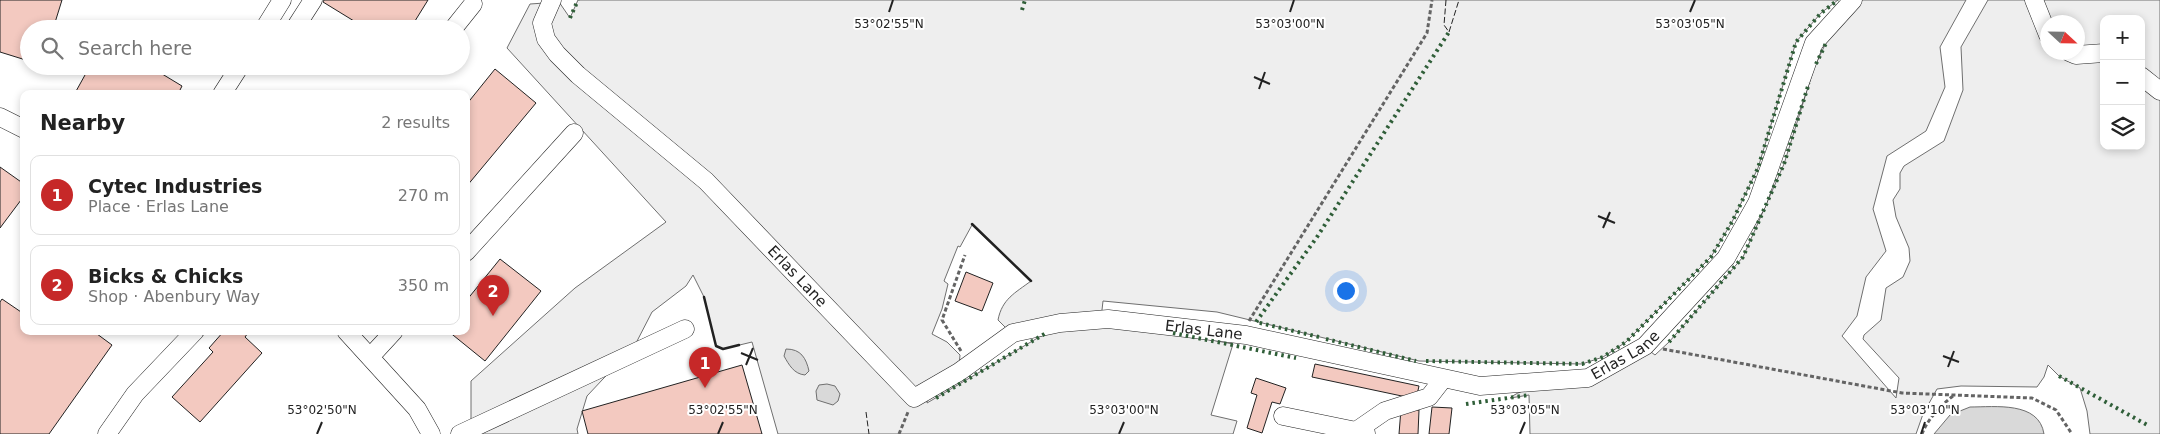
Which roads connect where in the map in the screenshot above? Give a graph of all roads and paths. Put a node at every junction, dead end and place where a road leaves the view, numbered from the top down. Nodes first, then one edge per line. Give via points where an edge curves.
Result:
1 (282, 0) edge
2 (313, 0) edge
3 (552, 0) edge
4 (1432, 0) edge
5 (1853, 0) edge
6 (2034, 0) edge
7 (472, 1) edge
8 (2040, 15) edge
9 (270, 20) edge
10 (300, 20) edge
11 (459, 20) edge
12 (2100, 53) edge
13 (2085, 54) edge
14 (234, 75) edge
15 (2145, 79) edge
16 (225, 90) edge
17 (2160, 91) edge
18 (0, 117) edge
19 (20, 127) edge
20 (574, 133) dead end
21 (470, 248) edge
22 (965, 256) dead end
23 (685, 329) dead end
24 (1246, 334) junction
25 (191, 335) edge
26 (350, 335) edge
27 (390, 335) edge
28 (1645, 346) junction
29 (371, 356) junction
30 (965, 368) junction
31 (1443, 379) junction
32 (1954, 395) junction
33 (914, 398) junction
34 (1283, 416) dead end
35 (1363, 433) edge
36 (107, 434) edge
37 (431, 434) edge
38 (460, 434) edge
39 (899, 434) edge
40 (1922, 434) edge
41 (2072, 434) edge

1 - 9 street
2 - 10 street
3 - 33 street, Erlas Lane via 542,23 546,39 557,54 706,181
4 - 24 path via 1427,33 1314,220 1250,318
5 - 28 street, Erlas Lane via 1814,43 1757,203 1726,258
6 - 8 street
7 - 11 street
12 - 13 street
14 - 16 street
15 - 17 street
18 - 19 street
20 - 21 street
22 - 30 path via 942,320 965,356
23 - 38 street
24 - 30 street, Erlas Lane via 1108,319 1060,323 1013,333
24 - 31 street, Erlas Lane
25 - 36 street via 135,394
26 - 29 street
27 - 29 street
28 - 31 street, Erlas Lane via 1588,378 1480,386
28 - 32 path via 1902,393
29 - 37 street via 417,408
30 - 33 street, Erlas Lane
31 - 35 street via 1429,397 1385,411
32 - 40 path via 1944,402
32 - 41 path via 2032,398 2056,410
33 - 39 path
34 - 35 street

